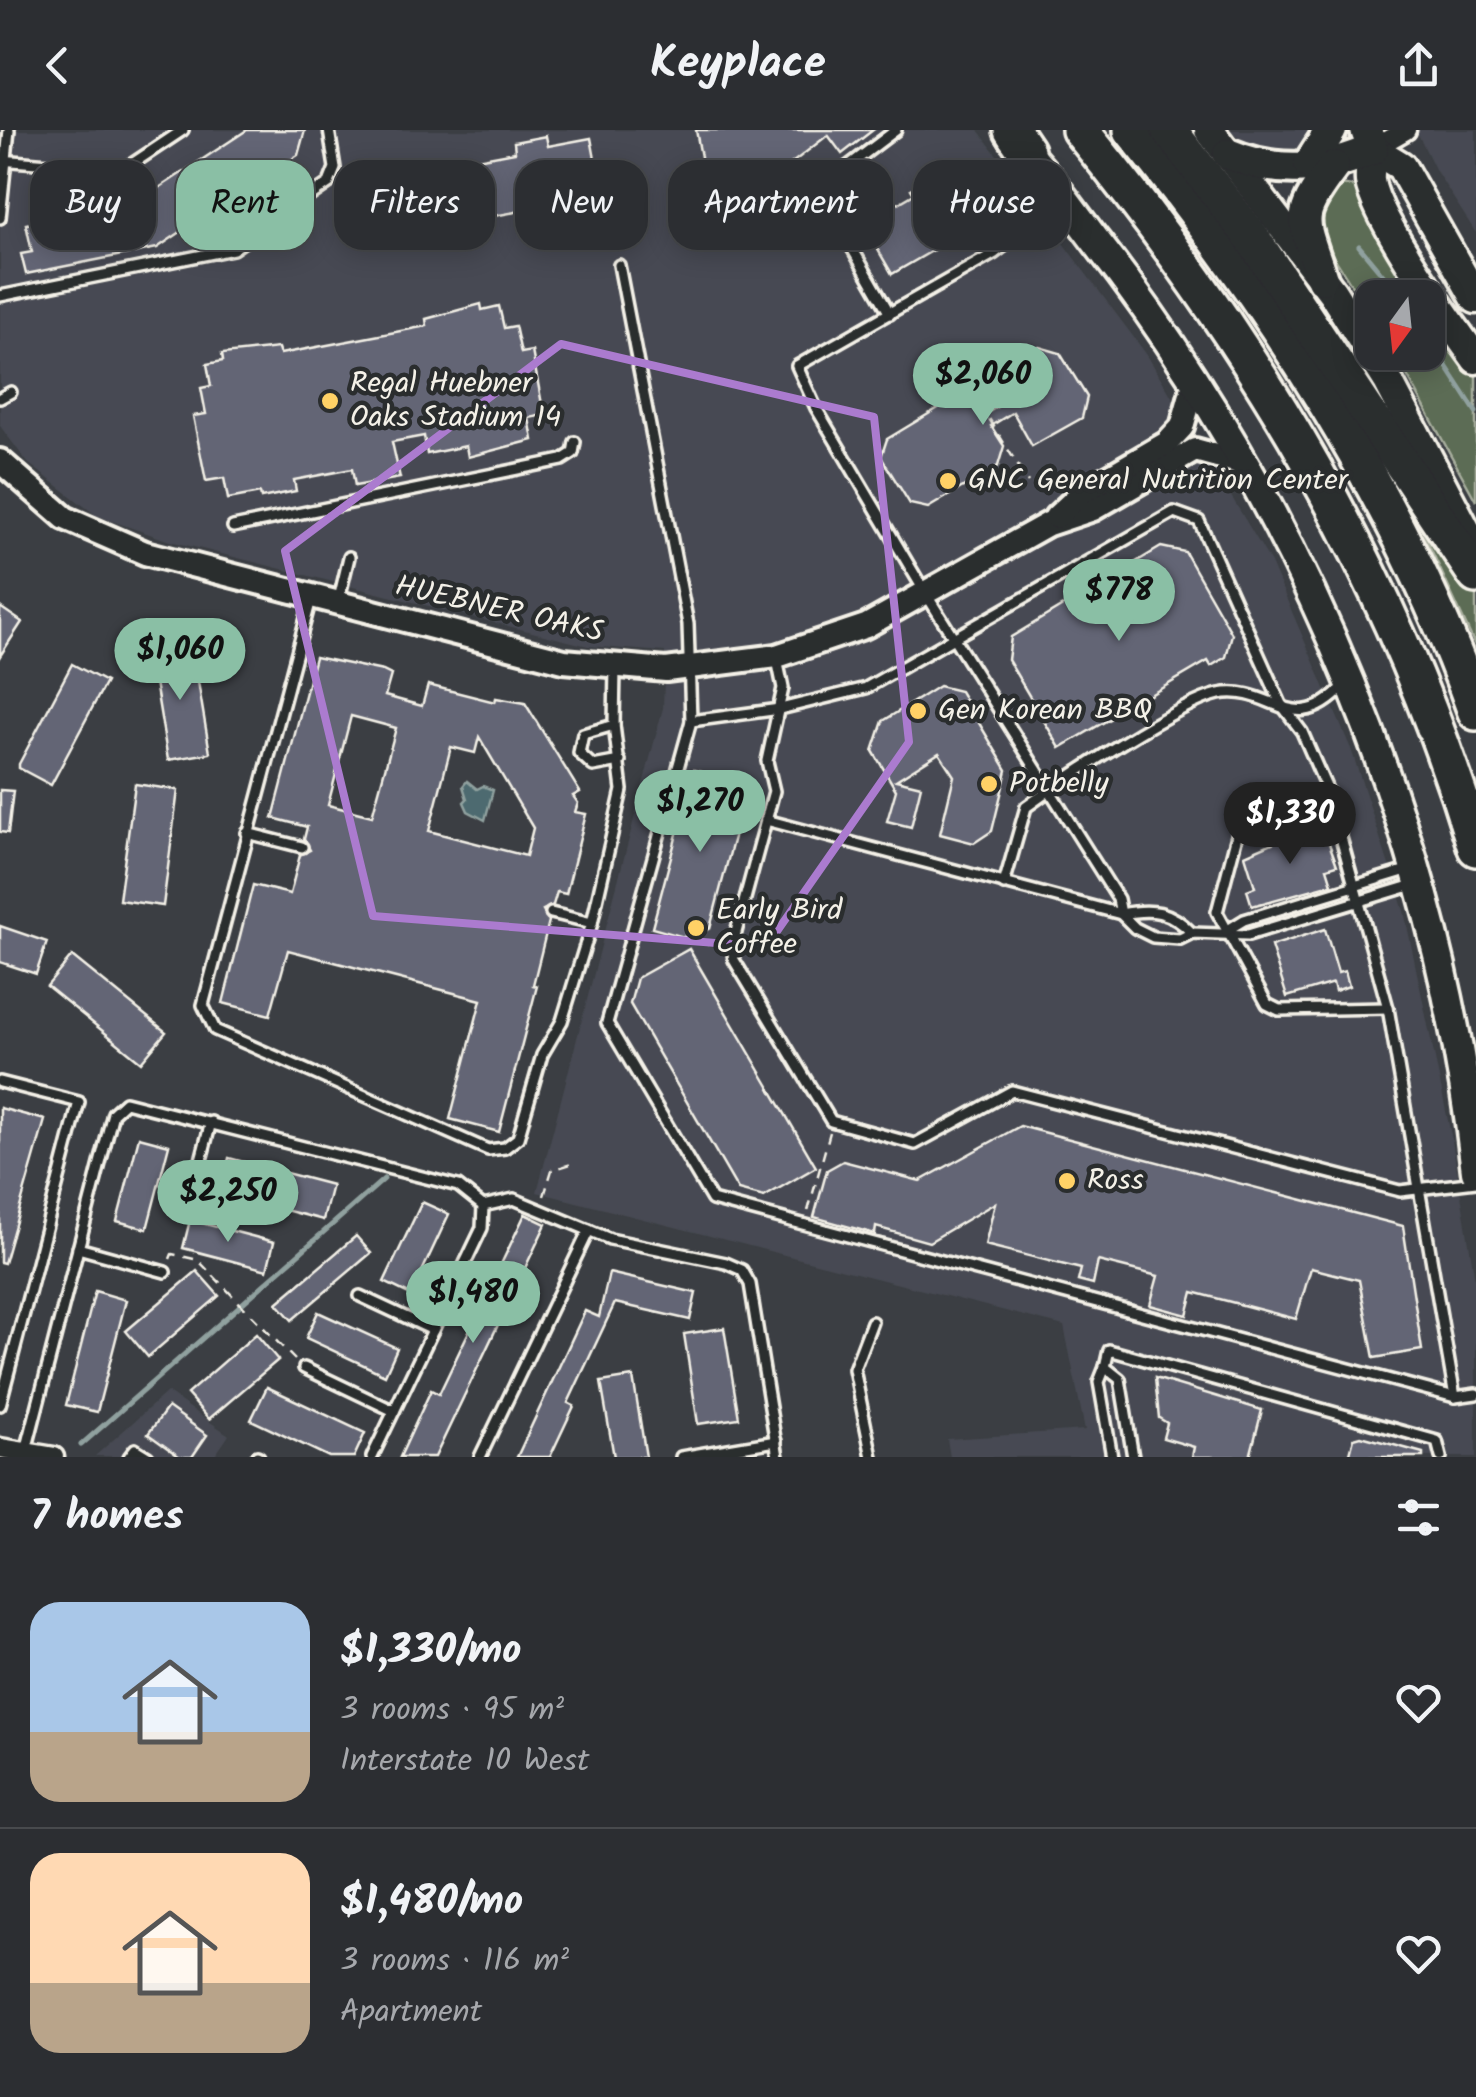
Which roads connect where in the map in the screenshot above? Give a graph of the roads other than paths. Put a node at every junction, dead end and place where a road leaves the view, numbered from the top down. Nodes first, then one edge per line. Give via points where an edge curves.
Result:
1 (9, 130) edge
2 (182, 130) edge
3 (330, 130) edge
4 (896, 130) edge
5 (1080, 130) edge
6 (1132, 130) edge
7 (1169, 130) edge
8 (1209, 130) edge
9 (1331, 130) edge
10 (1406, 130) edge
11 (1014, 137) edge
12 (1370, 140) edge
13 (1228, 154) junction
14 (4, 160) edge
15 (856, 160) edge
16 (1032, 160) edge
17 (1322, 165) junction
18 (1070, 208) edge
19 (0, 218) edge
20 (853, 250) edge
21 (1000, 250) edge
22 (620, 265) dead end
23 (1322, 279) junction
24 (0, 296) edge
25 (1476, 299) edge
26 (890, 314) junction
27 (1476, 359) edge
28 (1194, 384) junction
29 (10, 392) dead end
30 (0, 398) edge
31 (575, 442) dead end
32 (0, 461) edge
33 (1242, 463) junction
34 (1048, 524) junction
35 (232, 527) dead end
36 (1476, 550) edge
37 (349, 557) dead end
38 (1476, 576) edge
39 (926, 594) junction
40 (312, 596) junction
41 (338, 602) junction
42 (957, 637) junction
43 (777, 656) junction
44 (615, 668) junction
45 (692, 670) junction
46 (1349, 682) junction
47 (1281, 704) junction
48 (780, 709) junction
49 (1476, 712) edge
50 (691, 721) junction
51 (614, 724) junction
52 (620, 761) junction
53 (1050, 790) junction
54 (1328, 794) junction
55 (766, 820) junction
56 (248, 833) junction
57 (302, 848) dead end
58 (1476, 848) edge
59 (1416, 876) junction
60 (1004, 884) junction
61 (1354, 886) junction
62 (1358, 901) junction
63 (551, 913) dead end
64 (1121, 914) junction
65 (592, 923) junction
66 (1192, 932) junction
67 (1224, 932) junction
68 (1388, 1008) junction
69 (0, 1082) edge
70 (210, 1122) junction
71 (1476, 1171) edge
72 (1476, 1182) edge
73 (1422, 1189) junction
74 (189, 1206) dead end
75 (483, 1206) junction
76 (589, 1230) junction
77 (78, 1248) junction
78 (166, 1272) road end
79 (360, 1296) dead end
80 (872, 1322) dead end
81 (434, 1330) junction
82 (1104, 1367) junction
83 (304, 1368) road end
84 (1476, 1394) edge
85 (1455, 1397) junction
86 (0, 1405) edge
87 (394, 1412) junction
88 (776, 1441) junction
89 (0, 1448) edge
90 (26, 1451) junction
91 (1440, 1456) edge
92 (54, 1457) edge
93 (129, 1457) edge
94 (148, 1457) edge
95 (372, 1457) edge
96 (480, 1457) edge
97 (682, 1457) edge
98 (778, 1457) edge
99 (872, 1457) edge
100 (1112, 1457) edge
101 (1133, 1457) edge

1 - 14 lane
2 - 14 lane via 123,170
3 - 24 lane via 335,168 329,184 233,249
4 - 15 lane
5 - 58 highway via 1220,311 1332,497 1395,625 1447,752
6 - 49 highway via 1264,307 1368,475
7 - 38 highway via 1250,235
8 - 13 main road
9 - 17 main road
10 - 12 street
11 - 16 main road
12 - 17 main road
12 - 25 main road via 1401,166
12 - 27 main road via 1370,181 1386,215
13 - 17 main road via 1280,171
13 - 23 main road
14 - 19 lane
17 - 23 main road via 1304,224
18 - 28 main road
20 - 26 lane
21 - 26 lane
22 - 45 lane
23 - 36 main road via 1388,381
26 - 39 lane via 797,366
28 - 33 main road
28 - 34 street, HUEBNER OAKS via 1182,427 1168,443 1083,492
29 - 30 lane
31 - 35 lane via 562,460
32 - 40 street, HUEBNER OAKS via 40,500 104,538
33 - 34 street, HUEBNER OAKS via 1195,450 1093,509
33 - 46 main road
34 - 39 street, HUEBNER OAKS
37 - 41 lane
39 - 42 lane
39 - 43 street, HUEBNER OAKS via 866,626
40 - 41 street, HUEBNER OAKS
40 - 56 lane
41 - 44 street, HUEBNER OAKS via 564,661
42 - 47 lane via 1174,512 1199,521
42 - 48 lane via 866,688
42 - 53 lane
43 - 45 street, HUEBNER OAKS
43 - 48 lane
44 - 45 street, HUEBNER OAKS
44 - 51 lane
45 - 50 lane
46 - 47 lane via 1318,710
46 - 59 main road
47 - 53 lane via 1221,694 1188,706
47 - 54 lane via 1302,732
48 - 50 lane
48 - 55 lane via 767,761 774,791
50 - 85 lane via 607,1022 712,1200
51 - 52 lane
51 - 52 lane via 588,730 578,746 593,766
52 - 65 lane via 618,821
53 - 60 lane via 1026,807
53 - 64 lane via 1118,898
54 - 61 lane
54 - 67 lane via 1240,824 1217,912
55 - 60 lane
55 - 73 lane via 732,946 734,960 834,1121 916,1144 1012,1092 1400,1192
56 - 57 lane
56 - 65 lane via 206,986 203,1005 214,1030 488,1150 518,1138
59 - 61 lane
59 - 62 lane
59 - 71 main road via 1466,1086
60 - 64 lane
61 - 62 lane
61 - 67 lane
62 - 67 lane via 1248,935
62 - 68 lane
63 - 65 lane
64 - 66 lane via 1158,910
64 - 66 lane via 1153,937 1180,939
66 - 67 lane
67 - 68 lane via 1267,1004 1279,1010
68 - 73 lane
69 - 86 lane via 78,1102
70 - 74 lane
70 - 75 lane via 458,1186
70 - 77 lane via 133,1103 117,1107
72 - 73 lane
73 - 85 lane
75 - 76 lane via 514,1199
75 - 81 lane via 482,1228
76 - 88 lane via 742,1270 750,1284
76 - 96 lane
77 - 78 lane
77 - 90 lane
79 - 81 lane
80 - 99 lane via 854,1369
81 - 87 lane
82 - 91 lane via 1109,1350 1437,1441
82 - 100 lane via 1100,1382
82 - 101 lane via 1120,1380
83 - 87 lane
84 - 85 lane
87 - 95 lane
88 - 97 lane
88 - 98 lane
89 - 90 street
90 - 92 street
93 - 94 lane via 135,1449

